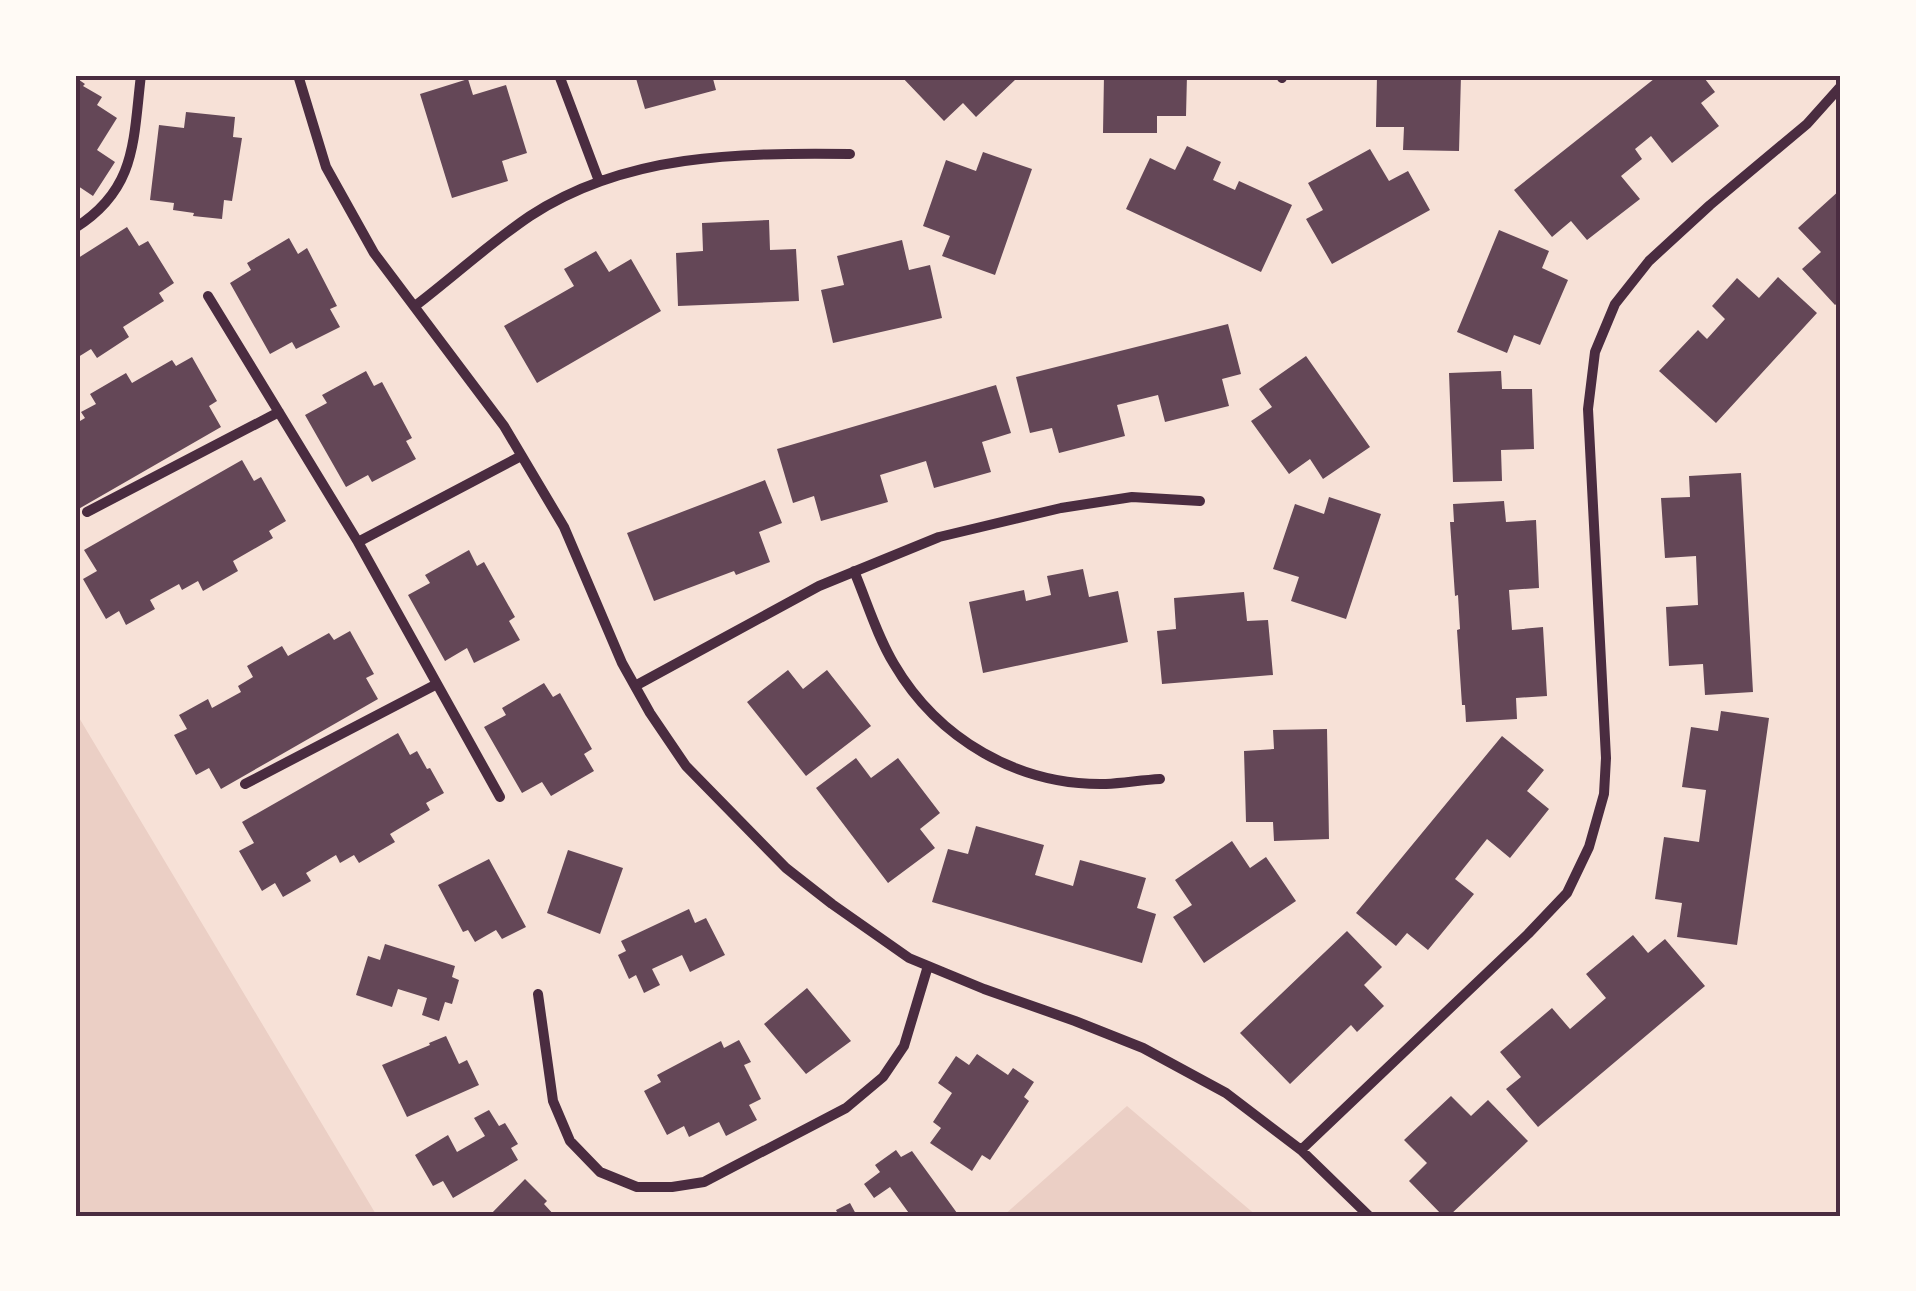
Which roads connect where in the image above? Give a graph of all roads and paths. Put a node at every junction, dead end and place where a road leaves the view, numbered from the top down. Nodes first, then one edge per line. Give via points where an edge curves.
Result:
1 (141, 75) edge
2 (298, 75) edge
3 (559, 75) edge
4 (1841, 86) edge
5 (850, 154) dead end
6 (599, 181) junction
7 (75, 228) edge
8 (208, 296) dead end
9 (415, 306) junction
10 (279, 412) junction
11 (522, 456) junction
12 (1200, 501) dead end
13 (87, 512) dead end
14 (358, 542) junction
15 (854, 572) junction
16 (437, 684) junction
17 (635, 686) junction
18 (1160, 778) dead end
19 (246, 784) dead end
20 (500, 797) dead end
21 (928, 966) junction
22 (538, 994) dead end
23 (1301, 1150) junction
24 (1370, 1216) edge

1 - 7 street via 122,182 98,214
2 - 9 street via 326,167 374,253
3 - 6 street
4 - 23 street via 1807,124 1649,261 1616,304 1595,352 1588,409 1606,758 1589,848 1567,893
5 - 6 street via 706,158
6 - 9 street via 530,216
8 - 10 street
9 - 11 street
10 - 13 street
10 - 14 street
11 - 14 street
11 - 17 street via 564,527
12 - 15 street via 1132,498 1061,508 939,537
14 - 16 street
15 - 17 street
15 - 18 street via 893,662 926,708 969,746 1009,767 1057,780
16 - 19 street
16 - 20 street
17 - 21 street via 686,766 786,868
21 - 22 street via 904,1046 883,1077 846,1108 704,1182 672,1186 636,1187 600,1172 570,1141 553,1101
21 - 23 street via 1143,1048 1226,1093
23 - 24 street

